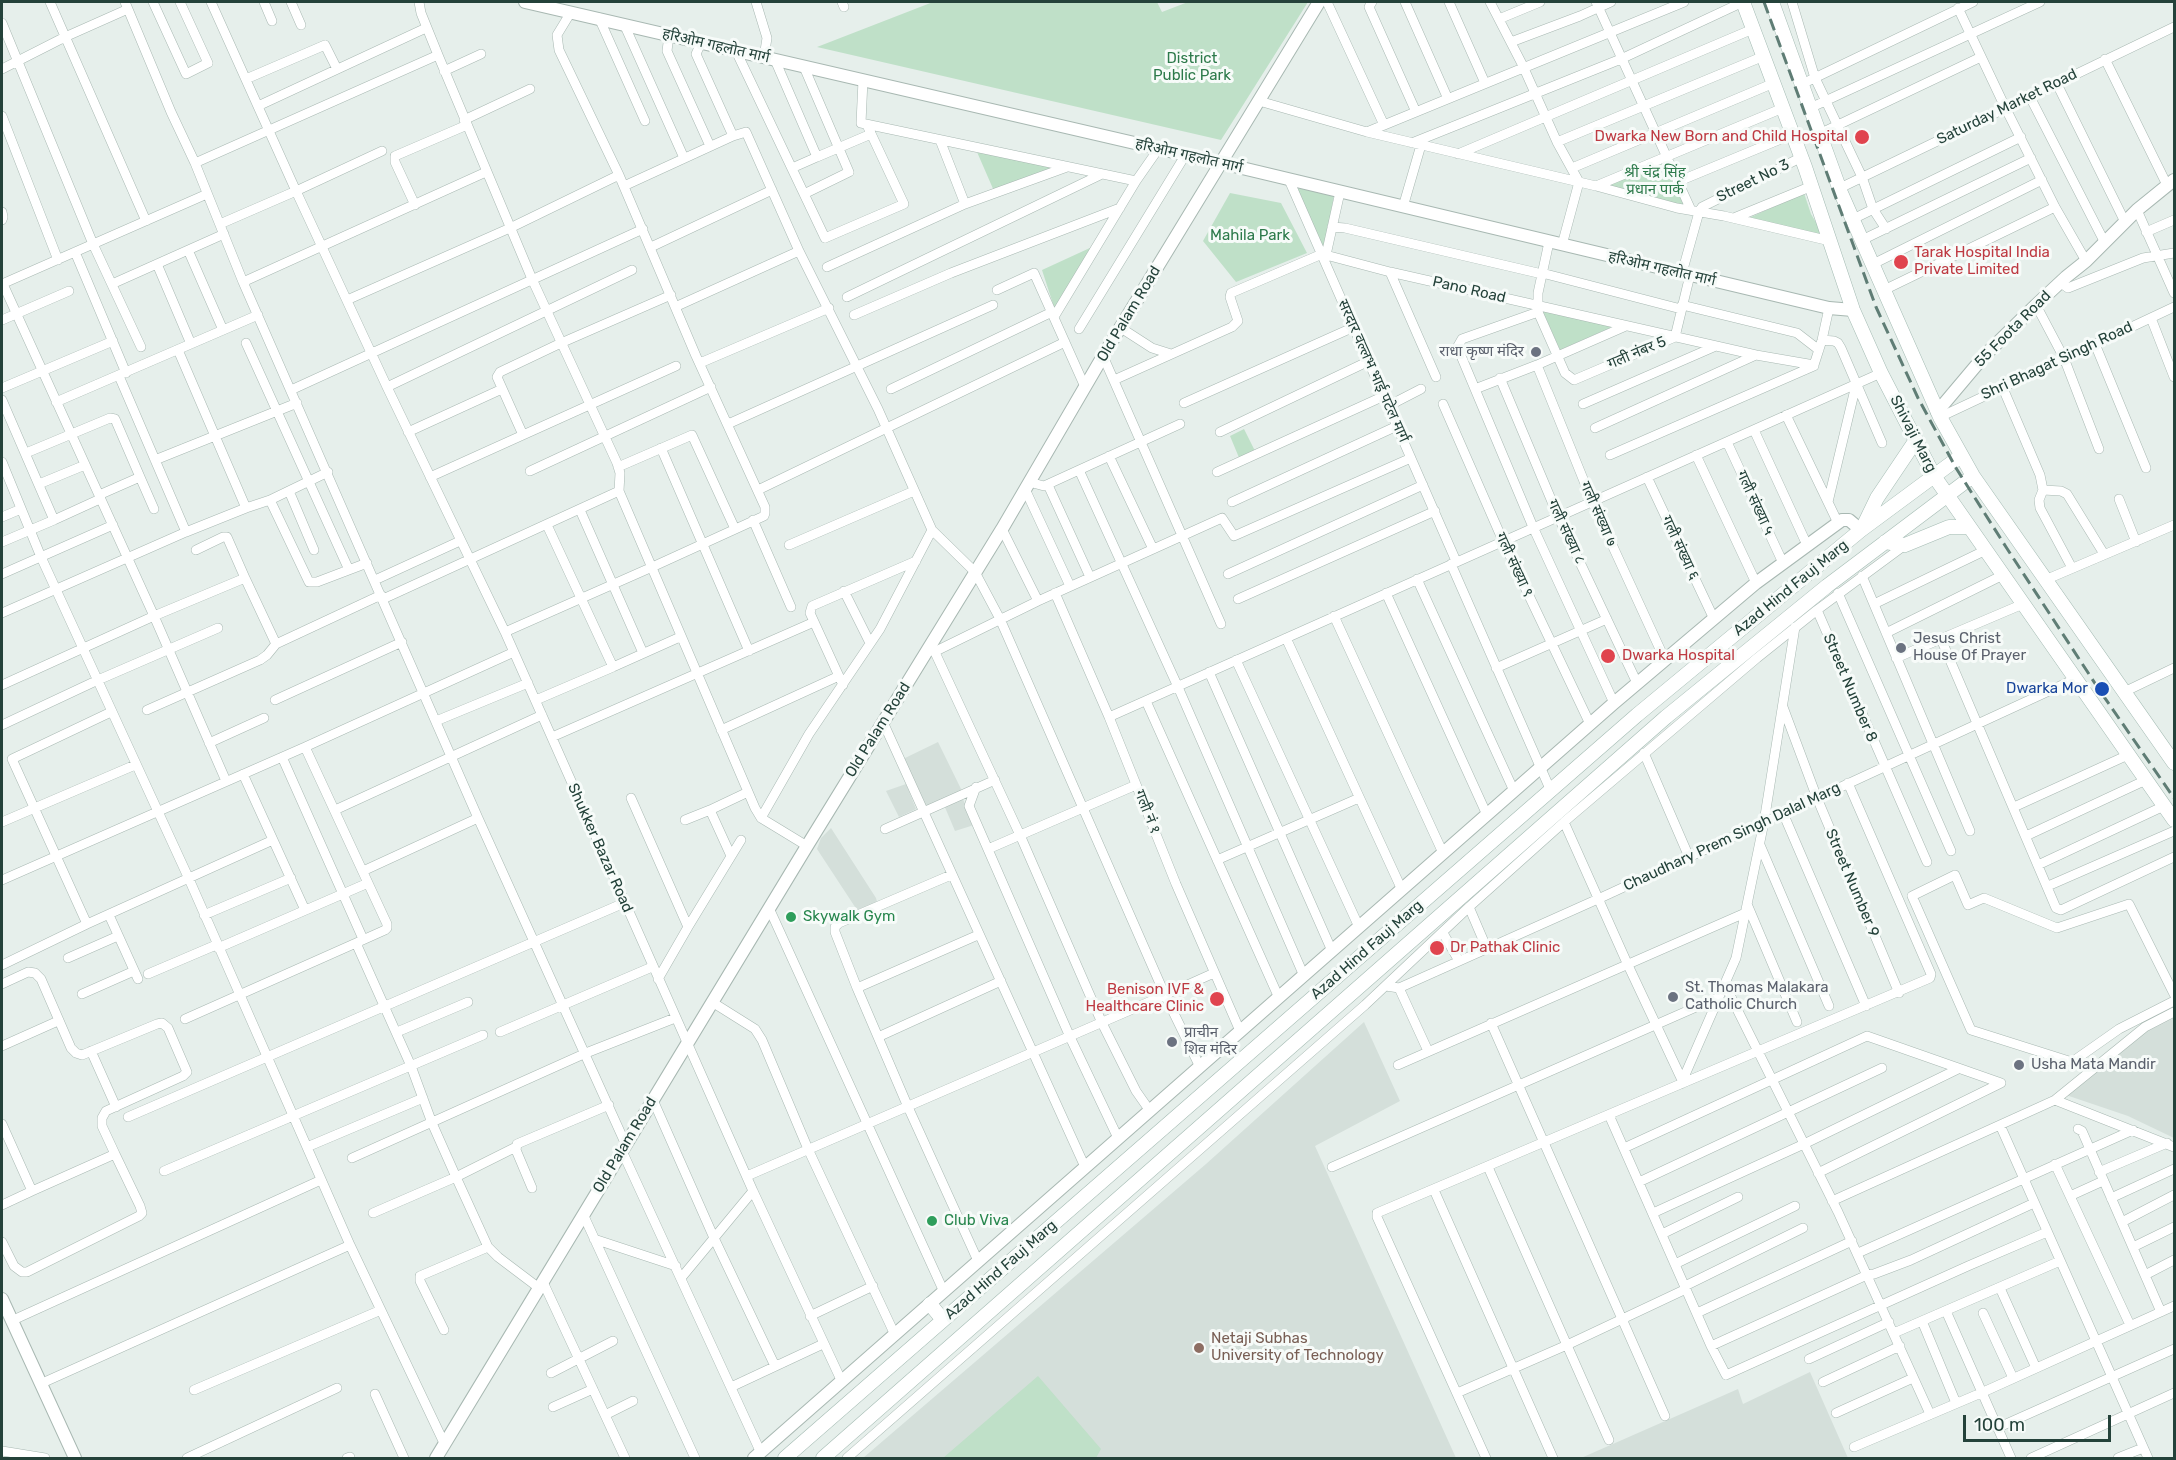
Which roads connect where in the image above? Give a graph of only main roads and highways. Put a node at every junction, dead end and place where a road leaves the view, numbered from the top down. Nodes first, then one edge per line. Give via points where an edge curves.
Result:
1 (1743, 2) edge
2 (1777, 3) edge
3 (1916, 440) junction
4 (1961, 456) junction
5 (1934, 476) junction
6 (1973, 476) junction
7 (1947, 496) junction
8 (1969, 527) junction
9 (1861, 530) junction
10 (1886, 542) junction
11 (2175, 763) edge
12 (2175, 820) edge
13 (930, 1304) road end
14 (943, 1320) junction
15 (785, 1458) edge
16 (824, 1458) edge

1 - 3 main road, Shivaji Marg via 1802,157 1853,310
2 - 4 main road via 1809,81 1810,108 1840,188 1938,414
3 - 5 main road, Shivaji Marg
3 - 9 main road via 1877,498
4 - 5 main road, Azad Hind Fauj Marg
4 - 6 main road
5 - 7 main road, Shivaji Marg
5 - 9 main road, Azad Hind Fauj Marg
6 - 7 main road, Azad Hind Fauj Marg
6 - 11 main road
7 - 8 main road, Shivaji Marg
7 - 10 main road, Azad Hind Fauj Marg
8 - 10 main road via 1949,527 1905,544
8 - 12 main road, Shivaji Marg
9 - 14 main road, Azad Hind Fauj Marg via 1550,789
10 - 16 main road, Azad Hind Fauj Marg via 1791,623 1631,748
13 - 14 main road
14 - 15 main road, Azad Hind Fauj Marg

